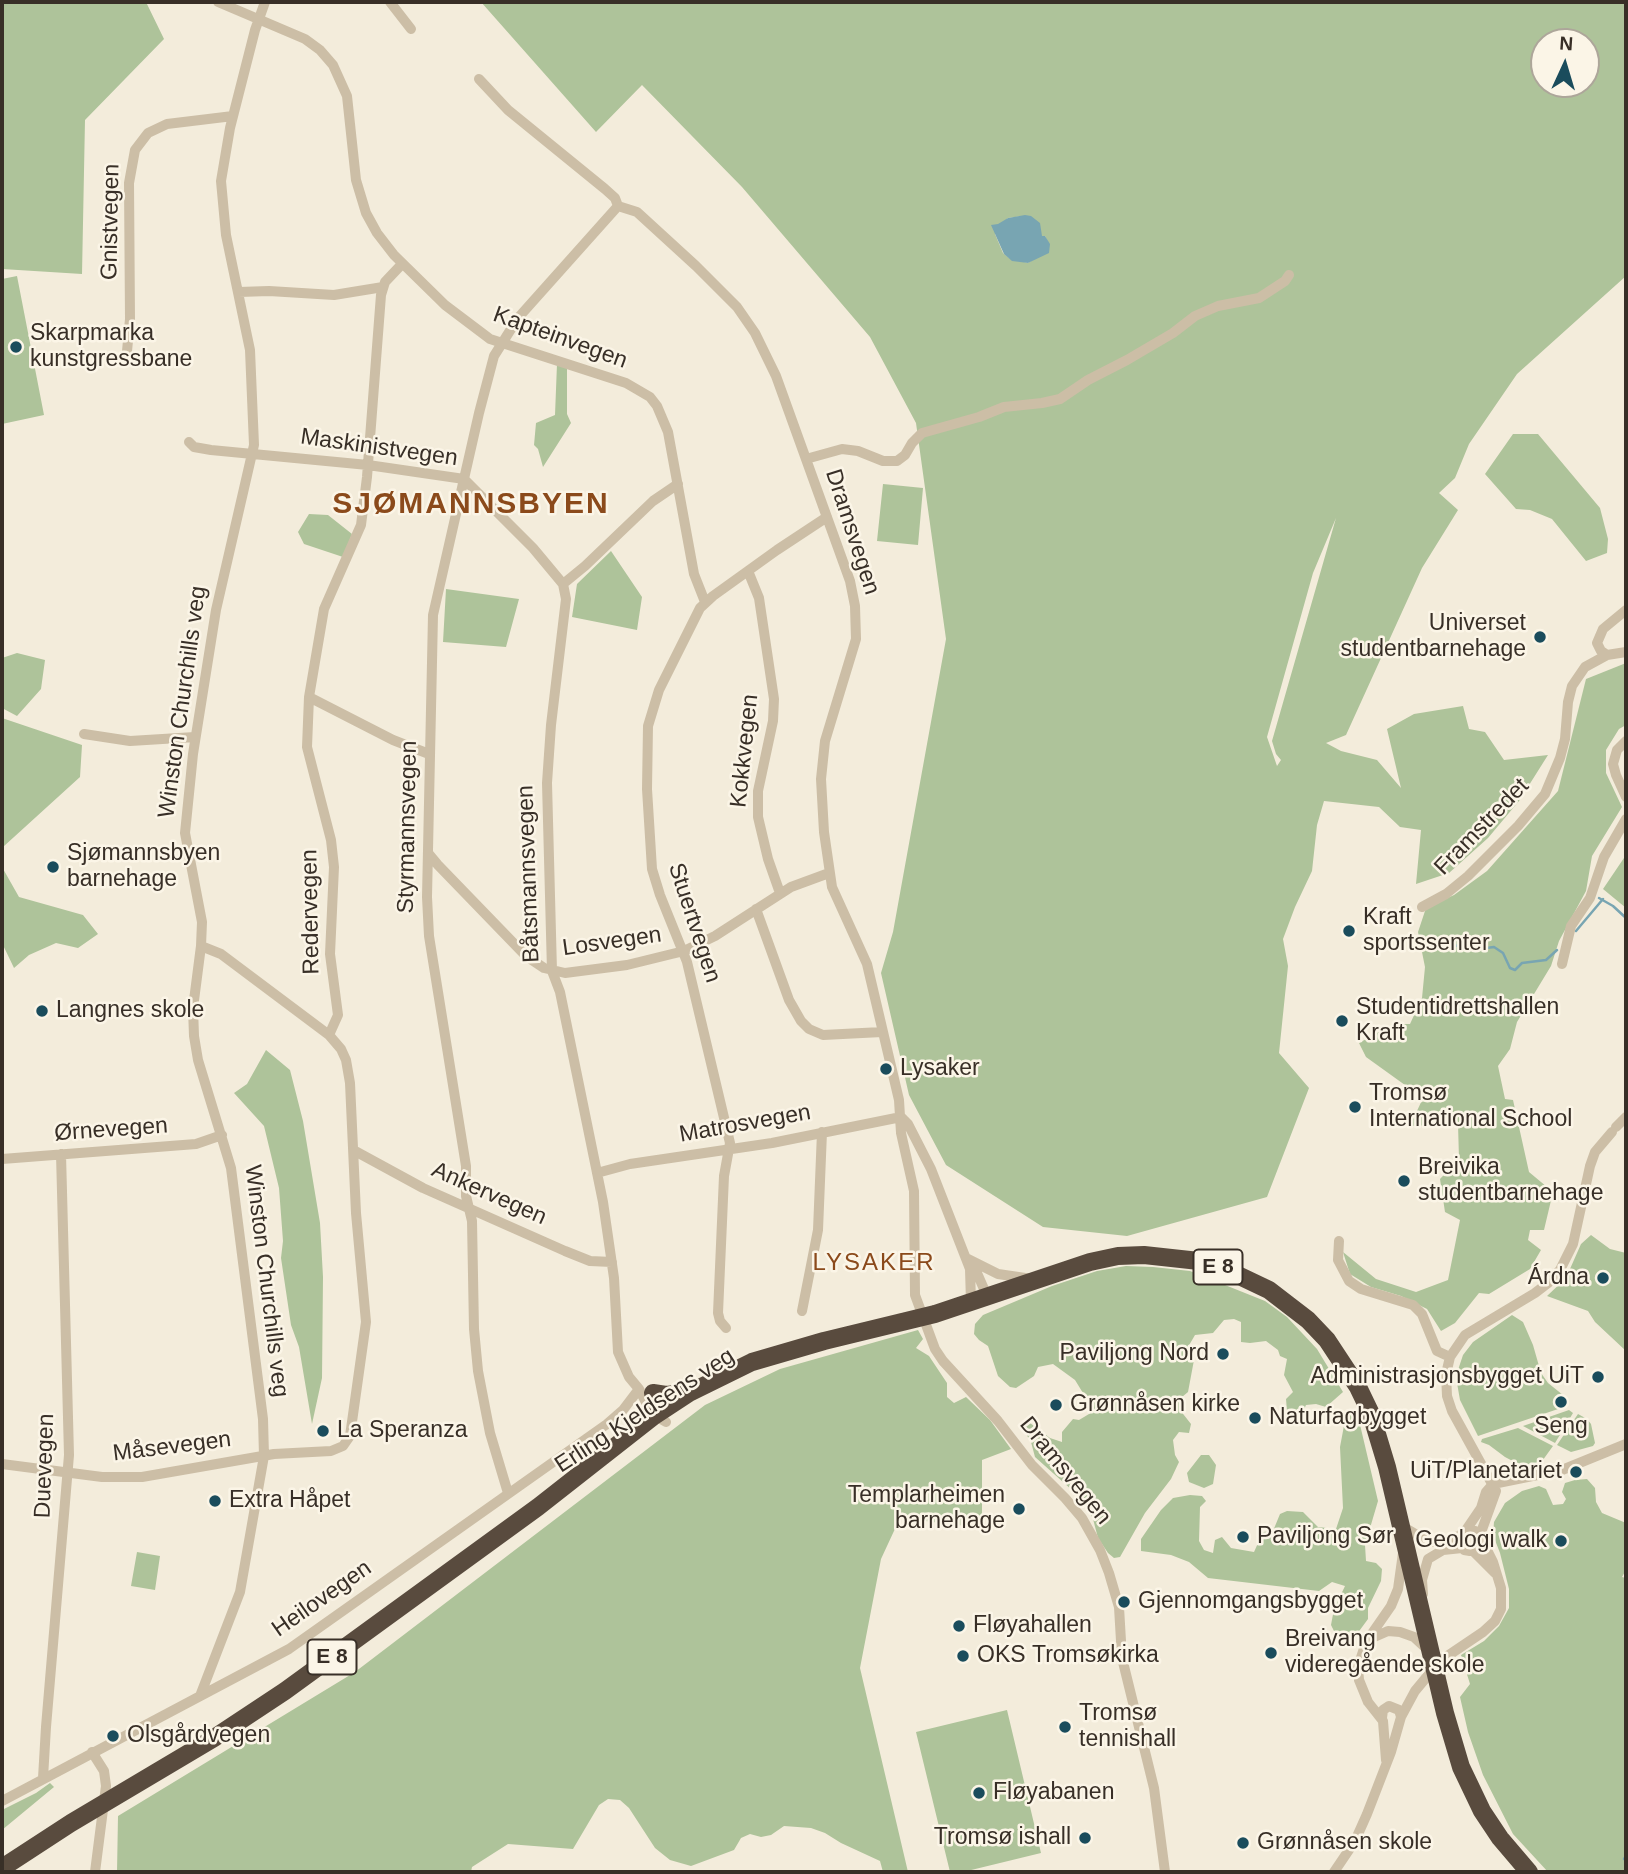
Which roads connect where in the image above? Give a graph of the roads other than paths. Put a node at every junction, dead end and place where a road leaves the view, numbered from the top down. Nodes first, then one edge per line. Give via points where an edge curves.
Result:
1 (218, 2) edge
2 (265, 2) edge
3 (390, 2) edge
4 (258, 20) junction
5 (411, 29) dead end
6 (479, 79) dead end
7 (233, 116) junction
8 (618, 206) junction
9 (402, 264) junction
10 (1289, 275) dead end
11 (383, 287) junction
12 (239, 292) junction
13 (501, 344) junction
14 (126, 362) dead end
15 (189, 442) dead end
16 (253, 453) junction
17 (806, 459) junction
18 (368, 465) junction
19 (464, 479) junction
20 (678, 484) junction
21 (827, 517) junction
22 (748, 571) junction
23 (563, 584) junction
24 (705, 603) junction
25 (1626, 610) edge
26 (1626, 652) edge
27 (1607, 655) junction
28 (309, 697) junction
29 (84, 734) dead end
30 (195, 737) junction
31 (1626, 741) edge
32 (429, 754) junction
33 (1626, 797) edge
34 (1626, 819) edge
35 (428, 852) junction
36 (829, 873) junction
37 (780, 893) junction
38 (1422, 907) dead end
39 (756, 909) junction
40 (201, 946) junction
41 (684, 951) junction
42 (1562, 964) dead end
43 (552, 971) junction
44 (882, 1032) junction
45 (329, 1035) junction
46 (1626, 1116) edge
47 (901, 1117) junction
48 (822, 1132) junction
49 (222, 1135) junction
50 (729, 1149) junction
51 (355, 1151) junction
52 (61, 1154) junction
53 (2, 1159) edge
54 (597, 1173) junction
55 (469, 1207) junction
56 (1339, 1241) dead end
57 (612, 1262) junction
58 (968, 1263) junction
59 (1034, 1279) junction
60 (979, 1299) junction
61 (802, 1311) dead end
62 (726, 1328) dead end
63 (779, 1355) junction
64 (1450, 1357) junction
65 (646, 1391) junction
66 (689, 1393) junction
67 (661, 1416) junction
68 (1626, 1444) edge
69 (264, 1456) junction
70 (2, 1464) edge
71 (67, 1472) junction
72 (1493, 1484) junction
73 (508, 1493) junction
74 (1404, 1533) junction
75 (1463, 1533) junction
76 (1480, 1537) junction
77 (1467, 1549) junction
78 (1496, 1573) junction
79 (1423, 1621) junction
80 (1366, 1642) junction
81 (1430, 1651) junction
82 (1417, 1688) junction
83 (1364, 1690) junction
84 (200, 1696) junction
85 (1391, 1706) junction
86 (1400, 1719) junction
87 (1383, 1720) junction
88 (92, 1752) junction
89 (1386, 1763) junction
90 (43, 1779) junction
91 (2, 1801) edge
92 (2, 1868) edge
93 (95, 1872) edge
94 (1165, 1872) edge
95 (1334, 1872) edge
96 (1529, 1872) edge

1 - 4 street, Kapteinvegen
2 - 4 street, Winston Churchills veg
3 - 5 street
4 - 7 street, Winston Churchills veg
4 - 9 street, Kapteinvegen via 305,39 333,65 347,96 361,202 371,224
6 - 8 street, Dramsvegen via 508,110 615,198
7 - 12 street, Winston Churchills veg via 221,181 226,235
7 - 14 street, Gnistvegen via 167,124 148,133 135,150 130,183
8 - 13 street, Styrmannsvegen via 518,318
8 - 17 street, Dramsvegen via 637,212 737,307 767,356
9 - 11 street
9 - 13 street, Kapteinvegen via 456,314
10 - 17 street via 1259,298 1195,316 1060,399 1004,407 922,433 897,461 842,449
11 - 12 street via 334,295
11 - 18 street, Redervegen
12 - 16 street, Winston Churchills veg via 252,369
13 - 19 street, Styrmannsvegen via 486,384
13 - 20 street, Kapteinvegen via 619,381 647,395 666,426
15 - 16 street, Maskinistvegen via 198,448
16 - 18 street, Maskinistvegen
16 - 30 street, Winston Churchills veg via 216,610
17 - 21 street, Dramsvegen
18 - 19 street, Maskinistvegen
18 - 28 street, Redervegen via 361,525 324,609
19 - 23 street, Maskinistvegen
19 - 32 street, Styrmannsvegen via 432,615
20 - 23 street via 653,501
20 - 24 street, Kapteinvegen via 694,574
21 - 22 street, Stuertvegen
21 - 36 street, Dramsvegen via 850,581 856,618 853,652 827,728 821,766
22 - 24 street, Stuertvegen
22 - 37 street, Kokkvegen via 759,598 774,699 759,779 758,817
23 - 43 street, Båtsmannsvegen via 566,599 547,783
24 - 41 street, Stuertvegen via 659,690 647,738 652,869
25 - 27 street via 1600,634 1598,646
26 - 27 street, Framstredet
27 - 38 street, Framstredet via 1584,667 1572,686 1565,739 1545,793 1468,876
28 - 32 street
28 - 45 street, Redervegen via 307,747 334,867 330,954 338,1015
29 - 30 street via 122,741
30 - 40 street, Winston Churchills veg via 185,833 201,908
31 - 33 street via 1613,764
32 - 35 street, Styrmannsvegen
34 - 42 street via 1604,857 1590,898 1571,926
35 - 43 street, Losvegen via 517,948
35 - 55 street, Styrmannsvegen via 429,936
36 - 37 street, Losvegen
36 - 44 street, Dramsvegen via 866,964
37 - 39 street, Losvegen
39 - 41 street, Losvegen
39 - 44 street via 789,1000 809,1029 823,1035
40 - 45 street via 221,954
40 - 49 street, Winston Churchills veg via 194,1036
41 - 43 street, Losvegen via 589,971
41 - 50 street, Stuertvegen
43 - 54 street, Båtsmannsvegen
44 - 47 street, Dramsvegen
45 - 51 street via 349,1070
46 - 64 street via 1595,1152 1573,1244 1560,1270 1532,1295 1465,1335
47 - 48 street, Matrosvegen
47 - 58 street, Dramsvegen via 932,1170
47 - 94 street, Dramsvegen via 903,1149 914,1191 917,1299 929,1336 953,1374 1082,1518 1100,1550 1119,1607 1122,1658 1154,1788
48 - 50 street, Matrosvegen
48 - 61 street via 818,1230
49 - 52 street, Ørnevegen via 195,1144
49 - 69 street, Winston Churchills veg via 232,1168
50 - 54 street, Matrosvegen
50 - 62 street, Stuertvegen via 718,1313
51 - 55 street, Ankervegen
51 - 69 street via 366,1322 349,1436 343,1446 331,1451
52 - 53 street, Ørnevegen
52 - 71 street, Duevegen
54 - 57 street, Båtsmannsvegen
55 - 57 street, Ankervegen via 590,1261
55 - 73 street, Styrmannsvegen via 476,1357 490,1433
56 - 64 street via 1338,1260 1349,1281 1413,1304 1437,1351
57 - 65 street, Båtsmannsvegen via 618,1352 629,1377
58 - 59 street via 998,1274
58 - 60 street, Dramsvegen
58 - 60 street, Dramsvegen via 977,1273
59 - 60 highway, Erling Kjeldsens veg / E 8
59 - 74 highway, Erling Kjeldsens veg / E 8 via 1090,1262 1144,1255 1199,1261 1269,1290 1308,1320 1358,1387 1371,1415
60 - 63 highway, Erling Kjeldsens veg / E 8
63 - 66 highway, Erling Kjeldsens veg / E 8 via 738,1368
63 - 67 highway, Erling Kjeldsens veg / E 8
64 - 72 street via 1446,1374 1452,1411
65 - 66 highway, E 8
65 - 67 street, Båtsmannsvegen via 659,1401
65 - 73 street, Heilovegen
66 - 67 highway, Erling Kjeldsens veg / E 8
67 - 92 highway, Erling Kjeldsens veg / E 8 via 285,1691
68 - 72 street via 1562,1469
69 - 71 street, Måsevegen via 142,1477
69 - 84 street, Winston Churchills veg via 240,1592
70 - 71 street, Måsevegen
71 - 90 street, Duevegen
72 - 75 street
72 - 76 street via 1495,1497
73 - 84 street, Heilovegen via 297,1644
74 - 75 street via 1434,1542
74 - 79 highway, Erling Kjeldsens veg / E 8
74 - 80 street via 1398,1589
75 - 76 street via 1472,1530
75 - 77 street via 1459,1542
76 - 77 street via 1480,1545
76 - 78 street
77 - 78 street
77 - 79 street via 1443,1550 1427,1563 1422,1580
78 - 82 street via 1502,1594 1495,1621 1440,1661
79 - 81 highway, Erling Kjeldsens veg / E 8
80 - 81 street via 1394,1631 1414,1637
80 - 83 street via 1358,1668
81 - 96 highway, Erling Kjeldsens veg / E 8 via 1461,1767 1482,1811
82 - 85 street
82 - 86 street
83 - 85 street
83 - 87 street
84 - 88 street, Heilovegen
85 - 86 street via 1399,1710
85 - 87 street via 1383,1710
86 - 87 street via 1390,1725
86 - 89 street
87 - 89 street
88 - 90 street, Heilovegen
88 - 93 street via 104,1771 106,1786
89 - 95 street via 1355,1841
90 - 91 street, Heilovegen

